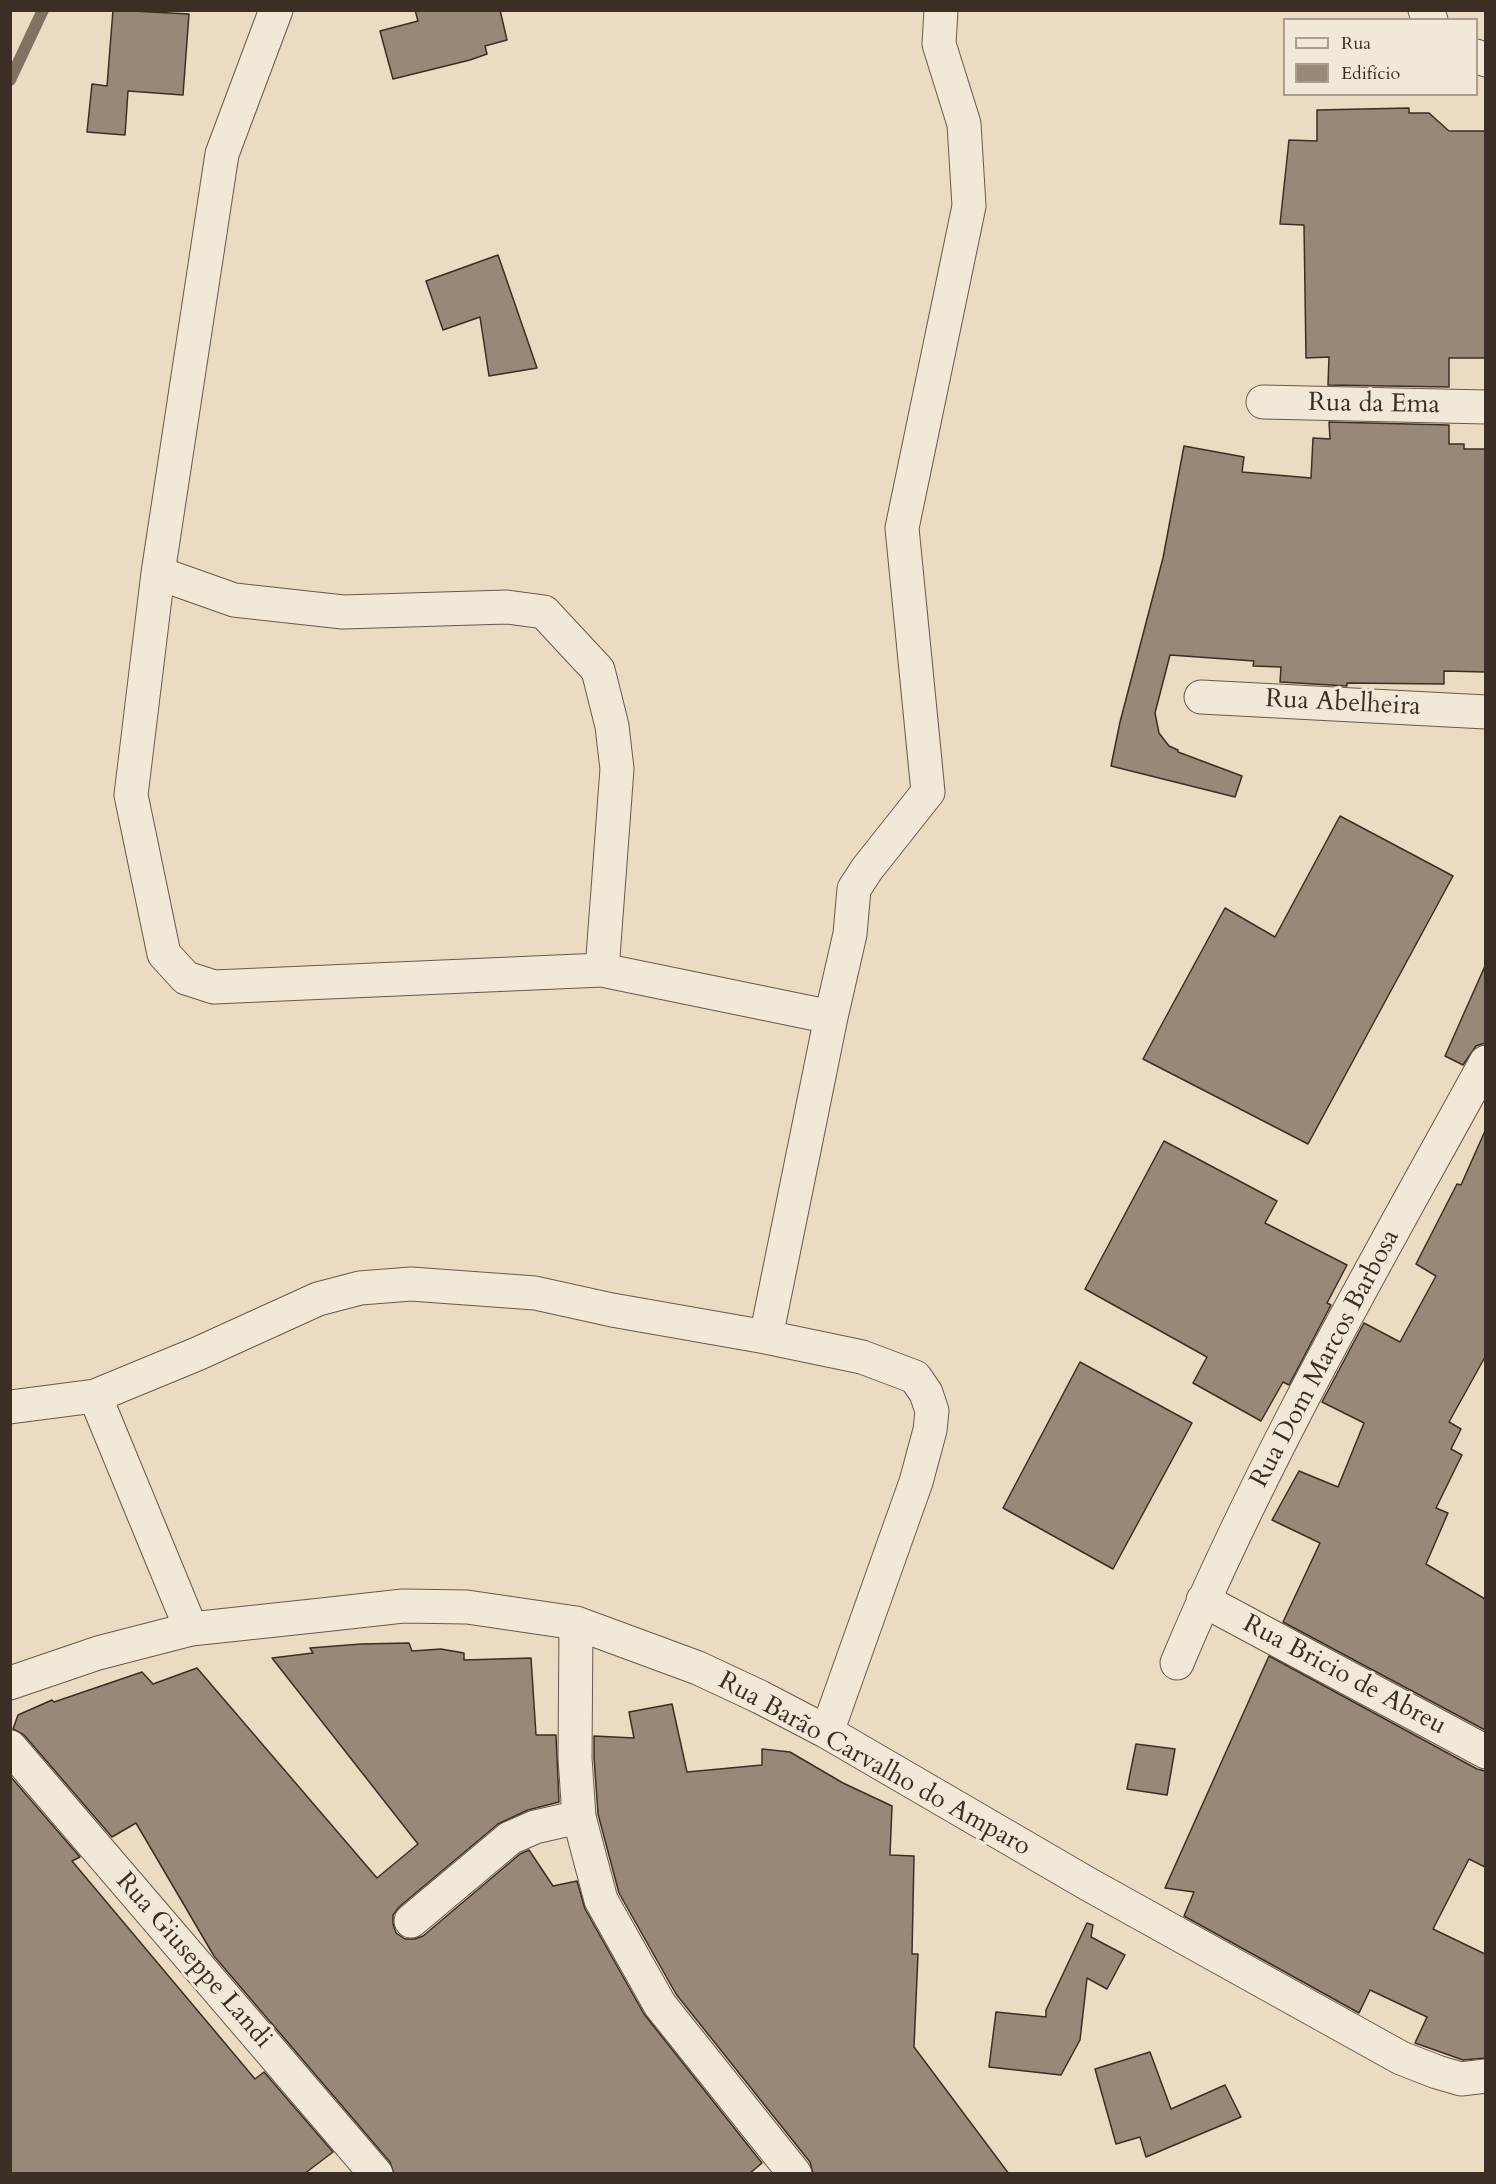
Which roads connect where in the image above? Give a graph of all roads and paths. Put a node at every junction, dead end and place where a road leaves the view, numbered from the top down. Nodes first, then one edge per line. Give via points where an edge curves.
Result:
1 (276, 10) edge
2 (940, 10) edge
3 (1263, 402) dead end
4 (1485, 407) edge
5 (158, 573) junction
6 (1201, 697) dead end
7 (1485, 712) edge
8 (602, 970) junction
9 (831, 1017) junction
10 (1485, 1062) edge
11 (766, 1337) junction
12 (95, 1396) junction
13 (10, 1407) edge
14 (1203, 1600) junction
15 (576, 1623) junction
16 (191, 1629) junction
17 (1177, 1663) dead end
18 (10, 1683) edge
19 (827, 1732) junction
20 (10, 1747) edge
21 (1485, 1752) edge
22 (579, 1817) junction
23 (411, 1921) dead end
24 (1485, 2076) edge
25 (376, 2174) edge
26 (795, 2174) edge

1 - 5 street via 222,154
2 - 9 street via 939,44 964,124 969,206 902,528 928,792 854,890 850,934
3 - 4 street, Rua da Ema
5 - 8 street via 234,600 343,612 507,607 544,612 598,670 612,726 617,769
5 - 8 street via 131,795 164,954 186,978 214,987
6 - 7 street, Rua Abelheira
8 - 9 street
9 - 11 street
10 - 14 street, Rua Dom Marcos Barbosa via 1278,1444
11 - 12 street via 535,1293 411,1284 370,1287 318,1299
11 - 19 street via 862,1357 915,1377 927,1393 932,1411 916,1482
12 - 13 street
12 - 16 street
14 - 17 street, Rua Dom Marcos Barbosa
14 - 21 street, Rua Bricio de Abreu
15 - 16 street, Rua Barão Carvalho do Amparo via 467,1607 403,1606
15 - 19 street, Rua Barão Carvalho do Amparo via 698,1668
15 - 22 street via 575,1758
16 - 18 street, Rua Barão Carvalho do Amparo via 98,1653
19 - 24 street, Rua Barão Carvalho do Amparo via 1088,1884 1401,2058 1461,2079
20 - 25 street, Rua Giuseppe Landi
22 - 23 street via 535,1827 510,1838
22 - 26 street via 601,1900 660,2005

